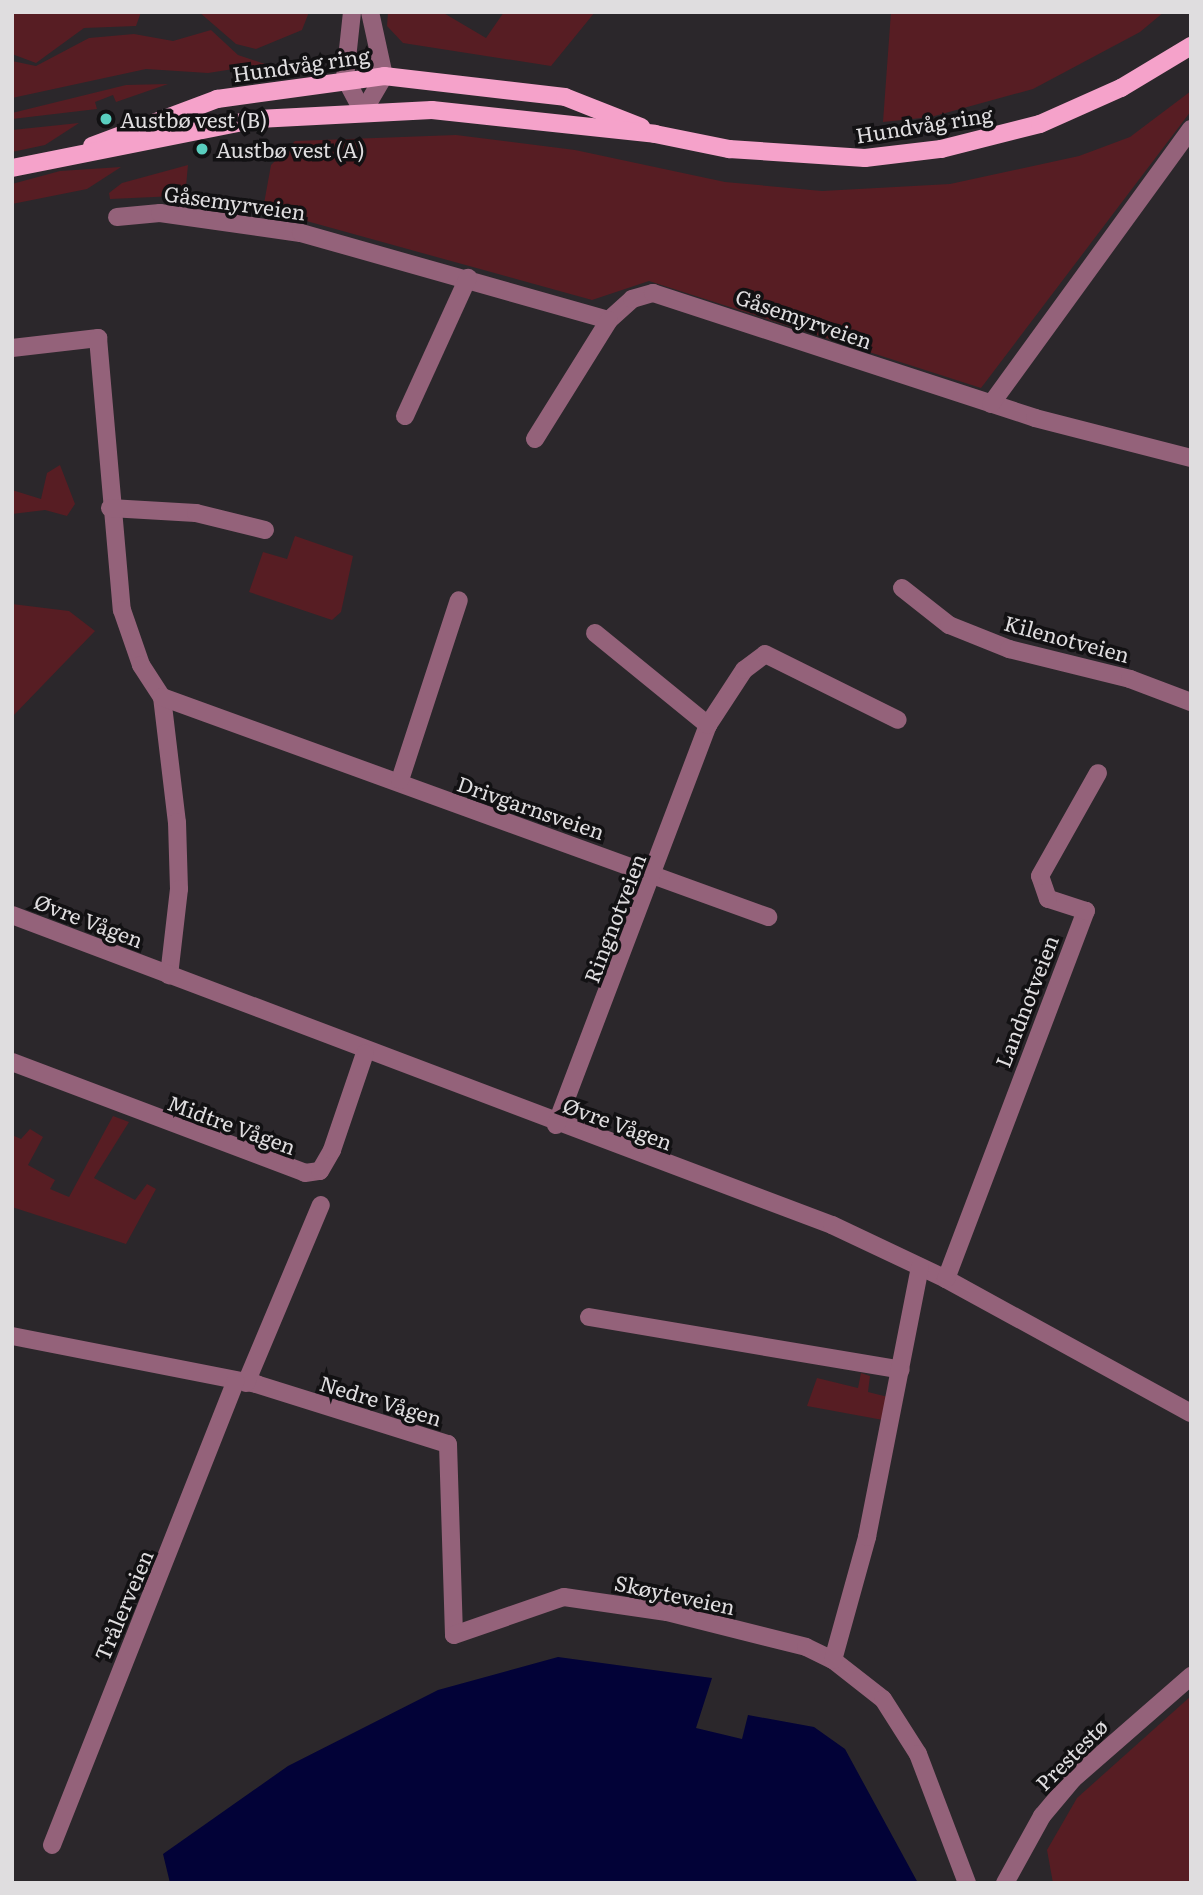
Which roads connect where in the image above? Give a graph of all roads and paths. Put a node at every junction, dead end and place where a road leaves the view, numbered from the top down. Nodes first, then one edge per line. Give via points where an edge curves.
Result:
1 (352, 12) edge
2 (370, 12) edge
3 (1188, 46) edge
4 (384, 76) junction
5 (345, 78) junction
6 (363, 112) junction
7 (1191, 129) edge
8 (655, 134) junction
9 (79, 152) junction
10 (12, 168) edge
11 (117, 217) dead end
12 (468, 278) junction
13 (610, 320) junction
14 (12, 348) edge
15 (990, 404) junction
16 (405, 416) dead end
17 (535, 439) dead end
18 (1191, 458) edge
19 (110, 508) junction
20 (265, 530) dead end
21 (902, 587) dead end
22 (459, 600) dead end
23 (595, 633) dead end
24 (162, 697) junction
25 (1191, 702) edge
26 (898, 720) dead end
27 (708, 725) junction
28 (1098, 773) dead end
29 (400, 780) junction
30 (656, 875) junction
31 (12, 915) edge
32 (768, 918) dead end
33 (169, 975) junction
34 (366, 1053) junction
35 (12, 1062) edge
36 (556, 1125) junction
37 (321, 1205) dead end
38 (920, 1267) junction
39 (946, 1279) junction
40 (589, 1317) dead end
41 (12, 1336) edge
42 (901, 1370) junction
43 (241, 1382) junction
44 (1191, 1413) edge
45 (455, 1584) joint
46 (833, 1660) junction
47 (1191, 1676) edge
48 (52, 1846) dead end
49 (967, 1883) edge
50 (1005, 1883) edge

1 - 5 street
2 - 4 street
3 - 8 main road, Hundvåg ring via 1073,111 941,149 825,159
4 - 5 main road, Hundvåg ring
4 - 6 street
4 - 8 main road, Hundvåg ring via 565,97
5 - 6 street
5 - 9 main road, Hundvåg ring via 217,99
6 - 8 main road, Hundvåg ring via 432,110
6 - 9 main road, Hundvåg ring via 258,120 140,146
7 - 15 street
9 - 10 main road, Hundvåg ring
11 - 12 street, Gåsemyrveien via 160,213 301,233
12 - 13 street, Gåsemyrveien
12 - 16 street
13 - 15 street, Gåsemyrveien via 632,299 653,293
13 - 17 street, Gåsemyrveien
14 - 19 street via 98,338
15 - 18 street, Gåsemyrveien
19 - 20 street via 196,513
19 - 24 street via 128,635
21 - 25 street, Kilenotveien via 948,625
22 - 29 street
23 - 27 street
24 - 29 street, Drivgarnsveien
24 - 33 street via 180,857
26 - 27 street, Ringnotveien via 765,654 744,670
27 - 30 street, Ringnotveien
28 - 39 street, Landnotveien via 1040,876 1048,899 1086,911
29 - 30 street, Drivgarnsveien
30 - 32 street, Drivgarnsveien
30 - 36 street, Ringnotveien
31 - 33 street, Øvre Vågen
33 - 34 street, Øvre Vågen
34 - 35 street, Midtre Vågen via 332,1150 320,1171 305,1173
34 - 36 street, Øvre Vågen
36 - 38 street, Øvre Vågen via 832,1226
37 - 43 street
38 - 39 street, Øvre Vågen
38 - 42 street
39 - 44 street, Øvre Vågen
40 - 42 street
41 - 43 street, Nedre Vågen
42 - 46 street
43 - 45 street, Nedre Vågen via 448,1444
43 - 48 street, Trålerveien
45 - 46 street, Skøyteveien via 454,1636 564,1597 601,1601 806,1647
46 - 49 street, Skøyteveien via 883,1699 918,1754
47 - 50 street, Prestestø via 1073,1779 1042,1816

